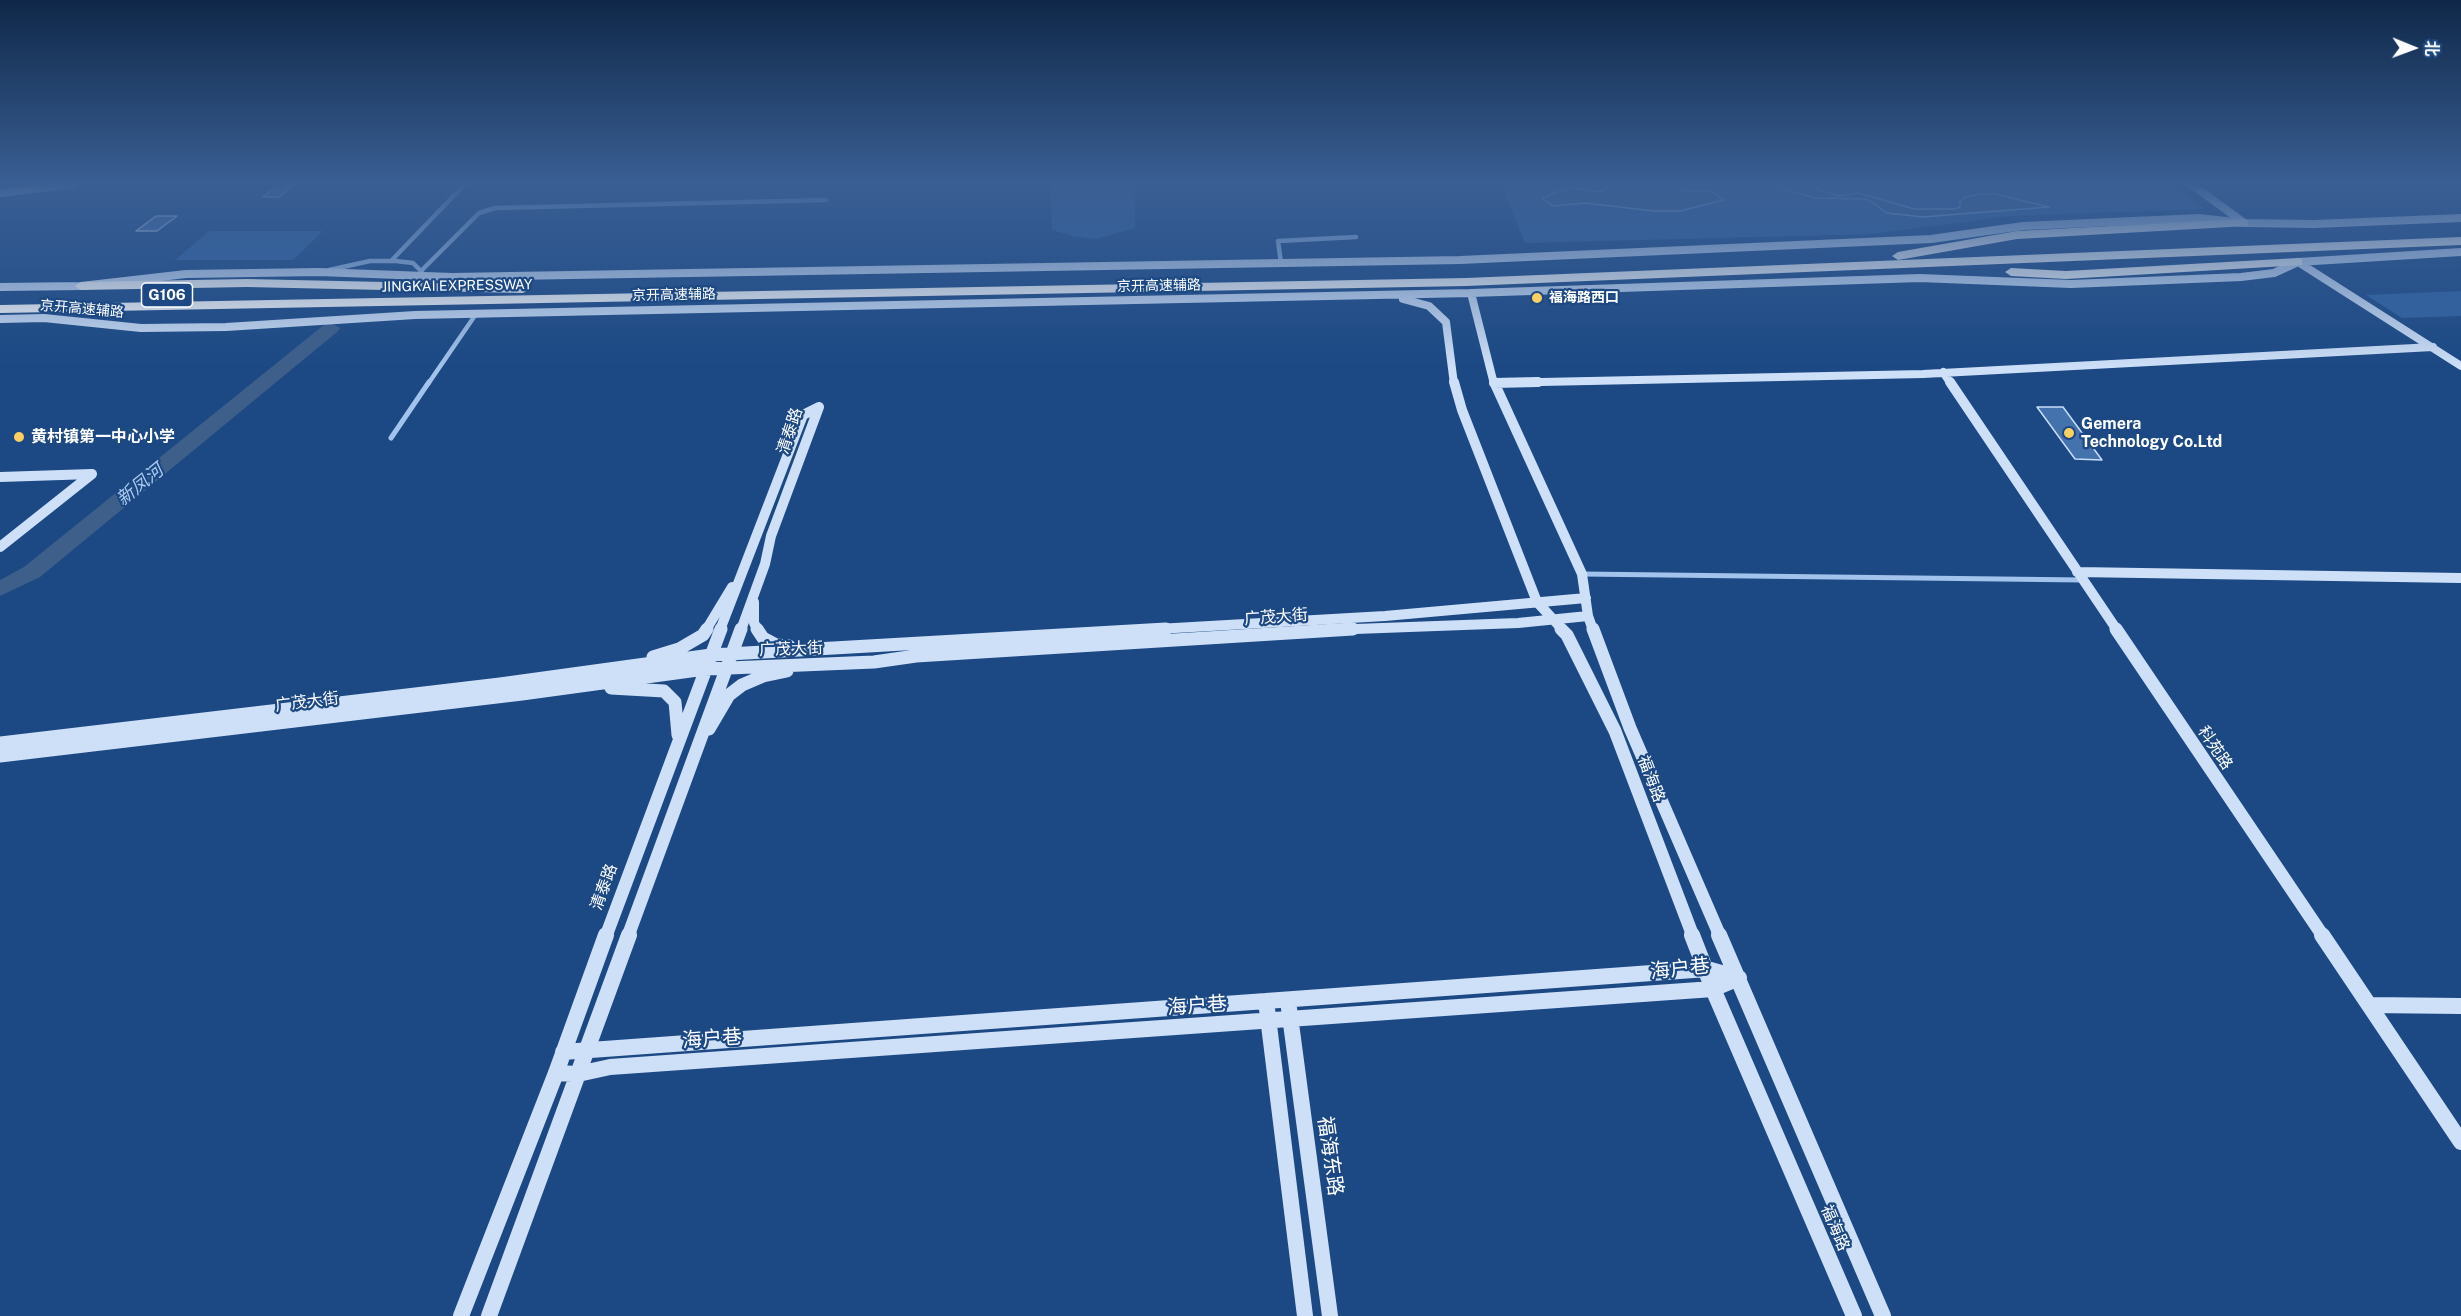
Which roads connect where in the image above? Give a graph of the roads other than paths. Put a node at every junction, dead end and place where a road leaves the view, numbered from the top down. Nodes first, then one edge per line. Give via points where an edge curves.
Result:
1 (405, 245) edge
2 (449, 245) edge
3 (1279, 245) edge
4 (1816, 245) edge
5 (1971, 245) edge
6 (2192, 245) edge
7 (2337, 245) edge
8 (2461, 252) edge
9 (390, 261) junction
10 (1901, 261) junction
11 (2298, 262) junction
12 (1281, 263) junction
13 (319, 272) junction
14 (424, 274) junction
15 (395, 284) junction
16 (81, 286) junction
17 (0, 287) edge
18 (338, 288) junction
19 (1471, 293) junction
20 (1384, 295) junction
21 (0, 298) edge
22 (0, 309) edge
23 (372, 310) junction
24 (316, 313) junction
25 (476, 314) junction
26 (44, 318) joint
27 (0, 319) edge
28 (2433, 347) junction
29 (2461, 366) edge
30 (1943, 372) junction
31 (1494, 383) junction
32 (391, 438) dead end
33 (0, 477) edge
34 (0, 547) edge
35 (742, 574) junction
36 (1582, 574) junction
37 (2080, 576) junction
38 (2461, 578) edge
39 (754, 593) junction
40 (1586, 598) junction
41 (1537, 602) junction
42 (1588, 616) junction
43 (1551, 620) junction
44 (844, 648) junction
45 (728, 661) junction
46 (708, 662) junction
47 (820, 664) junction
48 (616, 667) junction
49 (553, 690) junction
50 (678, 738) junction
51 (0, 743) edge
52 (694, 753) junction
53 (0, 756) edge
54 (1707, 969) junction
55 (1739, 978) junction
56 (1713, 989) junction
57 (1266, 1001) junction
58 (1288, 1001) junction
59 (2368, 1005) junction
60 (2461, 1006) edge
61 (1290, 1020) junction
62 (1268, 1022) junction
63 (586, 1051) junction
64 (564, 1052) junction
65 (556, 1073) junction
66 (578, 1074) junction
67 (2461, 1142) edge
68 (461, 1316) edge
69 (489, 1316) edge
70 (1305, 1316) edge
71 (1330, 1316) edge
72 (1854, 1316) edge
73 (1883, 1316) edge

1 - 9 street
2 - 14 street
3 - 12 street
4 - 12 main road, 京开高速辅路 via 1469,260
5 - 10 highway
6 - 10 highway, JINGKAI EXPRESSWAY
7 - 10 highway, JINGKAI EXPRESSWAY
8 - 11 main road, 京开高速辅路
9 - 13 street via 370,261
9 - 14 street via 413,263
10 - 11 highway via 2066,274
10 - 15 highway, JINGKAI EXPRESSWAY via 1463,273 529,289
10 - 23 highway, JINGKAI EXPRESSWAY via 1454,282 520,300
11 - 19 main road, 京开高速辅路 via 2274,273 2241,277 2070,284 1920,278
11 - 28 main road
12 - 14 main road, 京开高速辅路
13 - 15 main road, 京开高速辅路 via 351,273
13 - 16 main road, 京开高速辅路 via 186,274
14 - 15 main road, 京开高速辅路
15 - 18 highway, JINGKAI EXPRESSWAY / G106
16 - 17 main road, 京开高速辅路
16 - 18 highway
18 - 21 highway, JINGKAI EXPRESSWAY / G106
19 - 20 main road, 京开高速辅路
19 - 31 main road, 福海路
20 - 25 main road, 京开高速辅路
20 - 41 main road, 福海路 via 1429,306 1446,322 1462,410
22 - 24 highway, G106
23 - 24 highway, JINGKAI EXPRESSWAY
23 - 25 main road, 京开高速辅路
24 - 26 highway
25 - 32 street
26 - 27 main road, 京开高速辅路
28 - 29 main road
28 - 30 main road
30 - 31 main road
30 - 37 main road, 科苑路
31 - 36 main road, 福海路
33 - 34 main road via 92,474
35 - 39 main road, 清泰路 via 803,415 819,407
35 - 46 main road, 清泰路
35 - 48 main road via 703,635 679,649
36 - 37 street
36 - 40 main road, 福海路
37 - 38 main road
37 - 59 main road, 科苑路
39 - 44 main road via 754,623 763,638 776,645
39 - 45 main road, 清泰路
40 - 41 main road, 广茂大街
40 - 42 main road, 福海路
41 - 43 main road, 福海路
41 - 44 main road, 广茂大街 via 1385,616
42 - 43 main road, 广茂大街
42 - 55 main road, 福海路 via 1630,728
43 - 47 main road, 广茂大街 via 1398,626
43 - 54 main road, 福海路 via 1567,635 1615,731
44 - 45 main road, 广茂大街
45 - 46 main road, 广茂大街
45 - 47 main road, 广茂大街
45 - 52 main road, 清泰路
46 - 48 main road, 广茂大街
46 - 49 main road, 广茂大街
46 - 50 main road, 清泰路
47 - 52 main road via 764,676 729,695
48 - 51 main road, 广茂大街 via 488,686
49 - 50 main road via 664,691 675,702
49 - 53 main road, 广茂大街
50 - 64 main road, 清泰路
52 - 63 main road, 清泰路
54 - 55 main road, 海户巷
54 - 56 main road, 福海路
54 - 58 main road, 海户巷
55 - 56 main road, 海户巷
55 - 73 main road, 福海路
56 - 61 main road, 海户巷
56 - 72 main road, 福海路
57 - 58 main road, 海户巷
57 - 62 main road
57 - 63 main road, 海户巷
58 - 61 main road, 福海东路
59 - 60 main road
59 - 67 main road, 科苑路
61 - 62 main road, 海户巷
61 - 71 main road, 福海东路
62 - 66 main road, 海户巷 via 610,1067
62 - 70 main road
63 - 64 main road, 海户巷
63 - 66 main road, 清泰路
64 - 65 main road, 清泰路
65 - 66 main road, 海户巷
65 - 68 main road, 清泰路
66 - 69 main road, 清泰路

